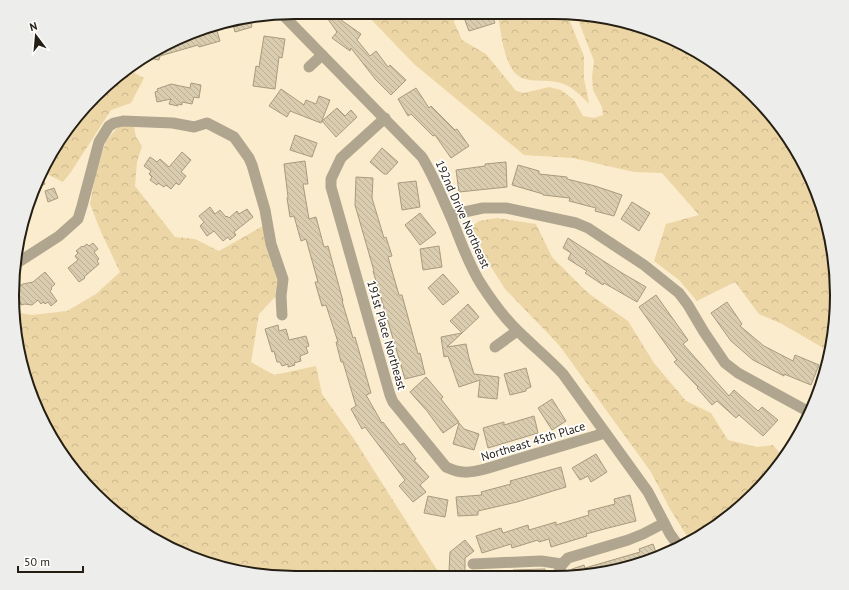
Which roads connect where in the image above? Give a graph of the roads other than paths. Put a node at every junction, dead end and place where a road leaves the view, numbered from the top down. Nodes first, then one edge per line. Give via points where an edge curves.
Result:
1 (290, 19) edge
2 (322, 54) junction
3 (309, 67) dead end
4 (385, 118) junction
5 (450, 215) junction
6 (21, 261) edge
7 (282, 315) dead end
8 (518, 331) junction
9 (496, 347) dead end
10 (805, 410) edge
11 (605, 433) junction
12 (468, 473) joint
13 (664, 523) junction
14 (676, 543) edge
15 (473, 564) dead end
16 (562, 564) junction
17 (559, 571) edge

1 - 2 street, 192nd Drive Northeast
2 - 3 street
2 - 4 street, 192nd Drive Northeast
4 - 5 street, 192nd Drive Northeast via 422,157
4 - 12 street, 191st Place Northeast via 341,158 331,179 331,187 393,402 446,467 456,472
5 - 8 street, 192nd Drive Northeast via 466,257 480,283
5 - 10 street via 483,208 506,208 576,223 588,228 644,265 678,293 725,363 738,373
6 - 7 street via 59,236 78,218 98,142 109,126 123,121 194,127 207,123 234,137 252,165 283,279
8 - 9 street
8 - 11 street, 192nd Drive Northeast via 563,374
11 - 12 street, Northeast 45th Place
11 - 13 street, 192nd Drive Northeast via 648,492
13 - 14 street, 192nd Drive Northeast
13 - 16 street via 628,540 568,558
15 - 16 street via 541,561
16 - 17 street

